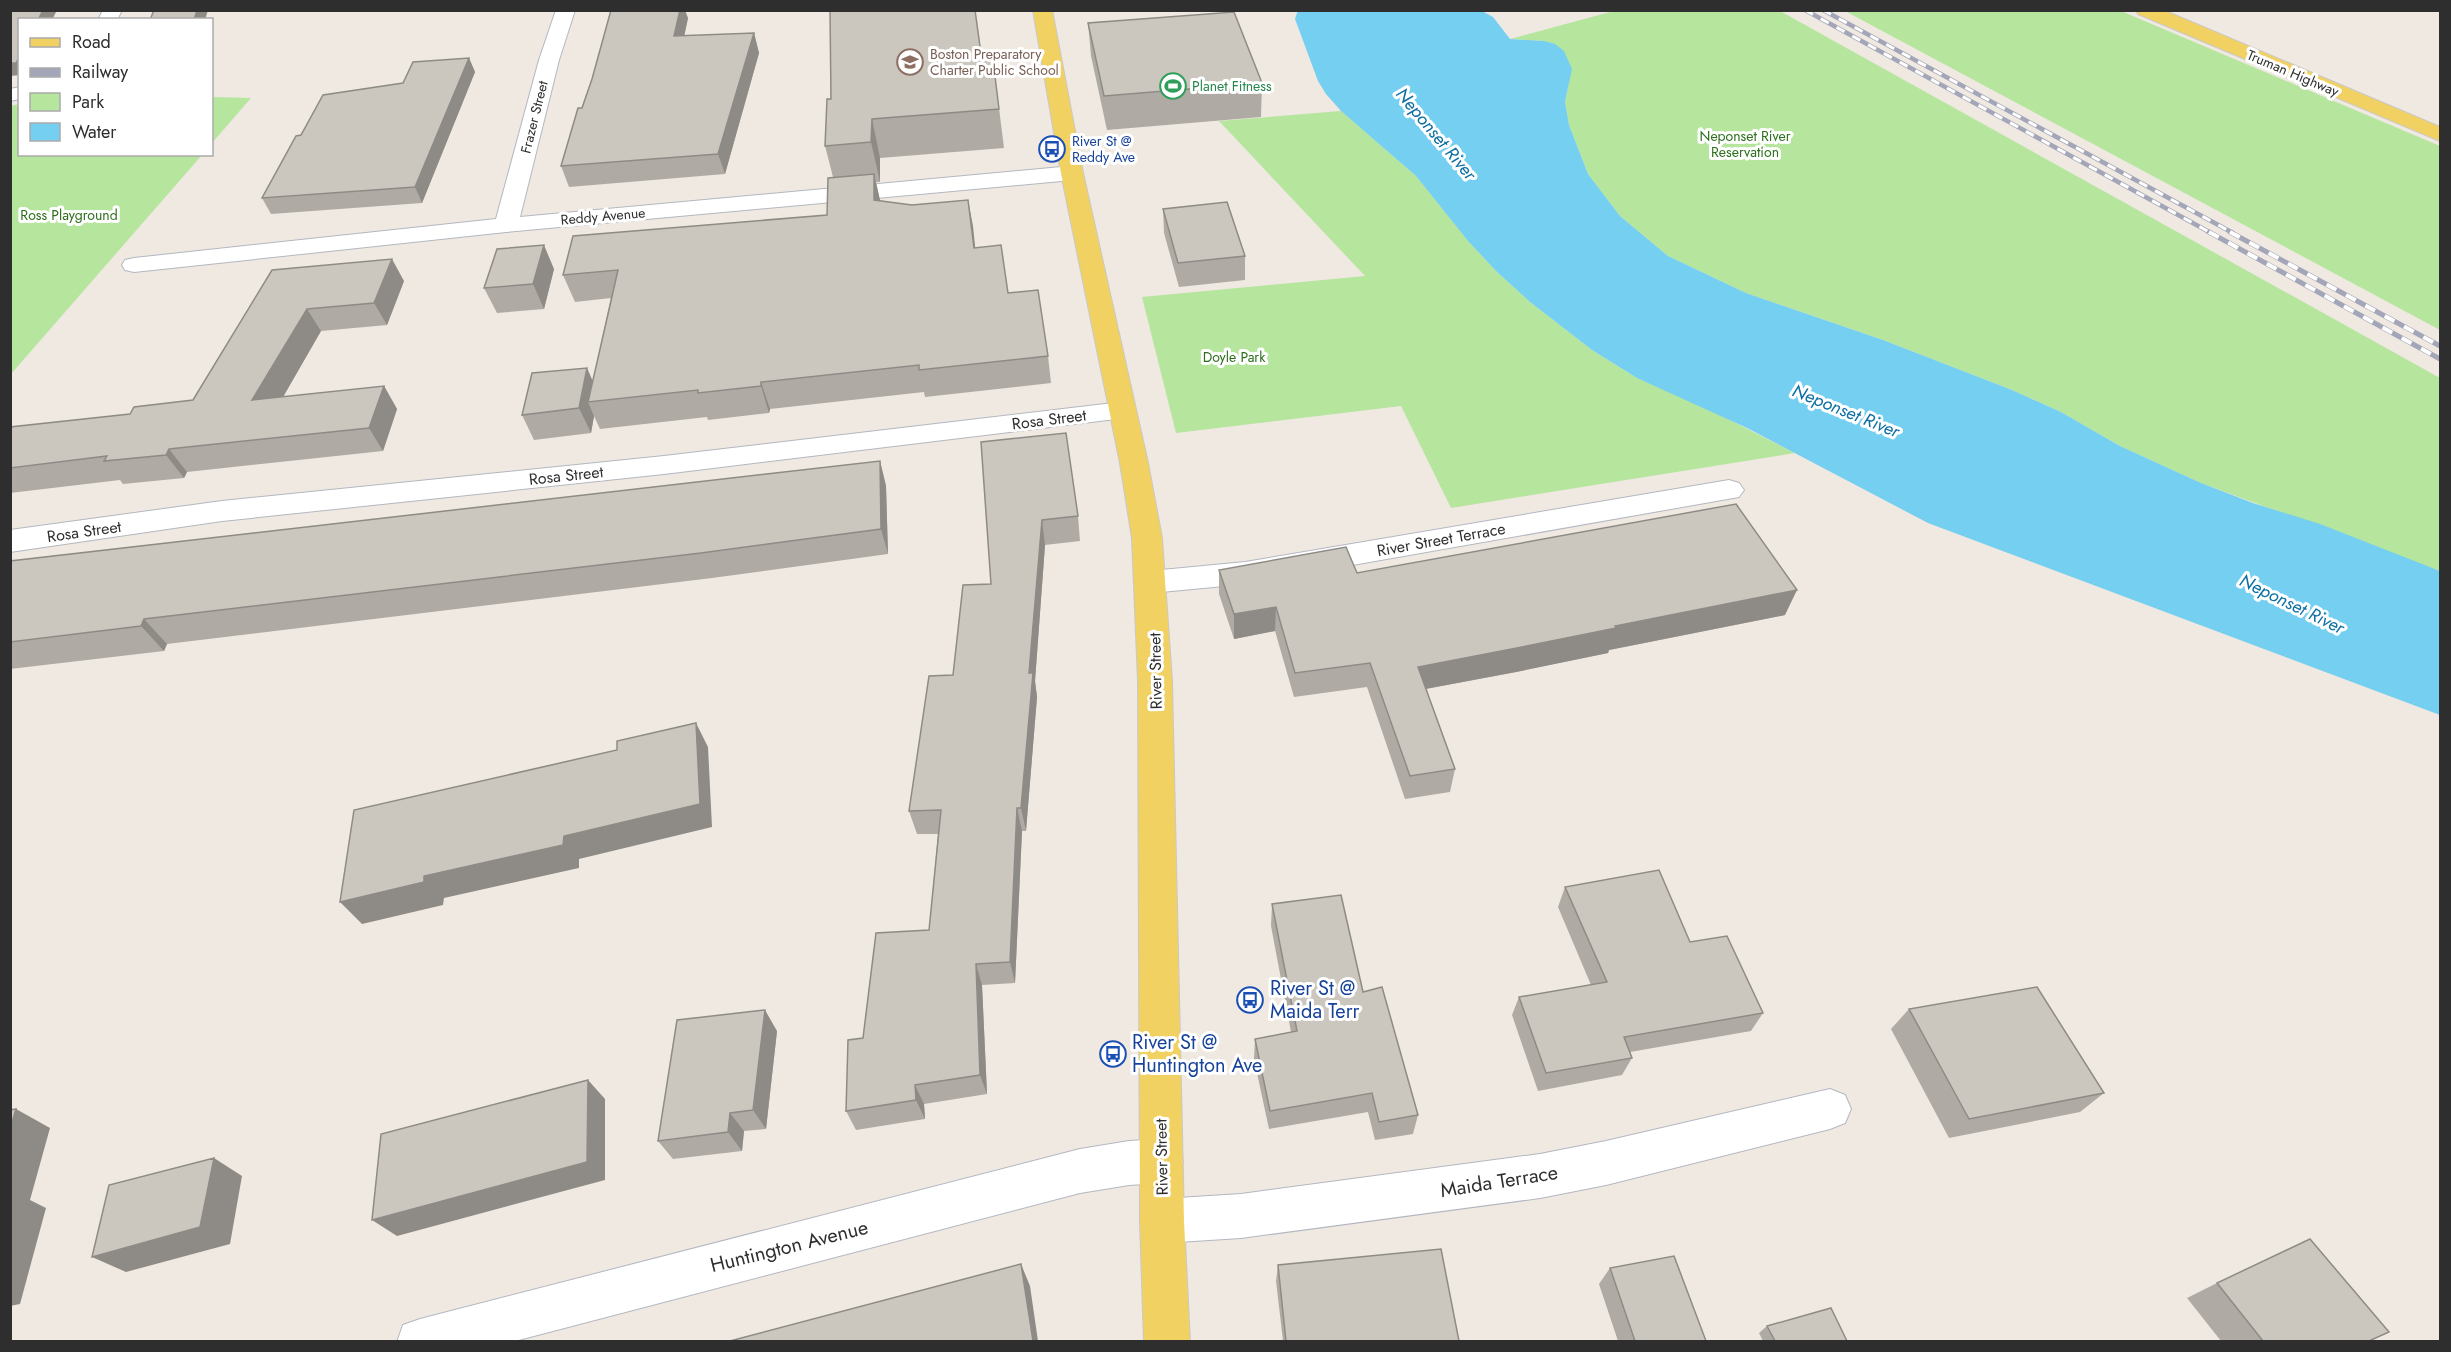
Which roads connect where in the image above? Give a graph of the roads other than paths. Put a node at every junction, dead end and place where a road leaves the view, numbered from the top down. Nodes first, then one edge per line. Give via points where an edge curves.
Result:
1 (566, 10) edge
2 (1042, 10) edge
3 (2145, 10) edge
4 (2194, 10) edge
5 (2304, 56) dead end
6 (2382, 88) dead end
7 (2356, 100) junction
8 (2440, 135) edge
9 (1072, 173) junction
10 (506, 225) junction
11 (134, 265) dead end
12 (1122, 411) junction
13 (1730, 490) dead end
14 (10, 541) edge
15 (1151, 582) junction
16 (1830, 1109) dead end
17 (1161, 1161) junction
18 (1162, 1221) junction
19 (420, 1341) edge
20 (1167, 1341) edge

1 - 10 street, Frazer Street
2 - 9 main road, River Street
3 - 7 main road, Truman Highway
4 - 5 main road, Truman Highway
6 - 7 main road
7 - 8 main road, Truman Highway
9 - 10 street, Reddy Avenue
9 - 12 main road, River Street
10 - 11 street, Reddy Avenue
12 - 14 street, Rosa Street via 664,465 222,511
12 - 15 main road, River Street via 1141,500
13 - 15 street, River Street Terrace via 1245,573
15 - 17 main road, River Street
16 - 18 street, Maida Terrace via 1540,1176 1241,1216
17 - 18 main road, River Street
17 - 19 street, Huntington Avenue via 1080,1171
18 - 20 main road, River Street

